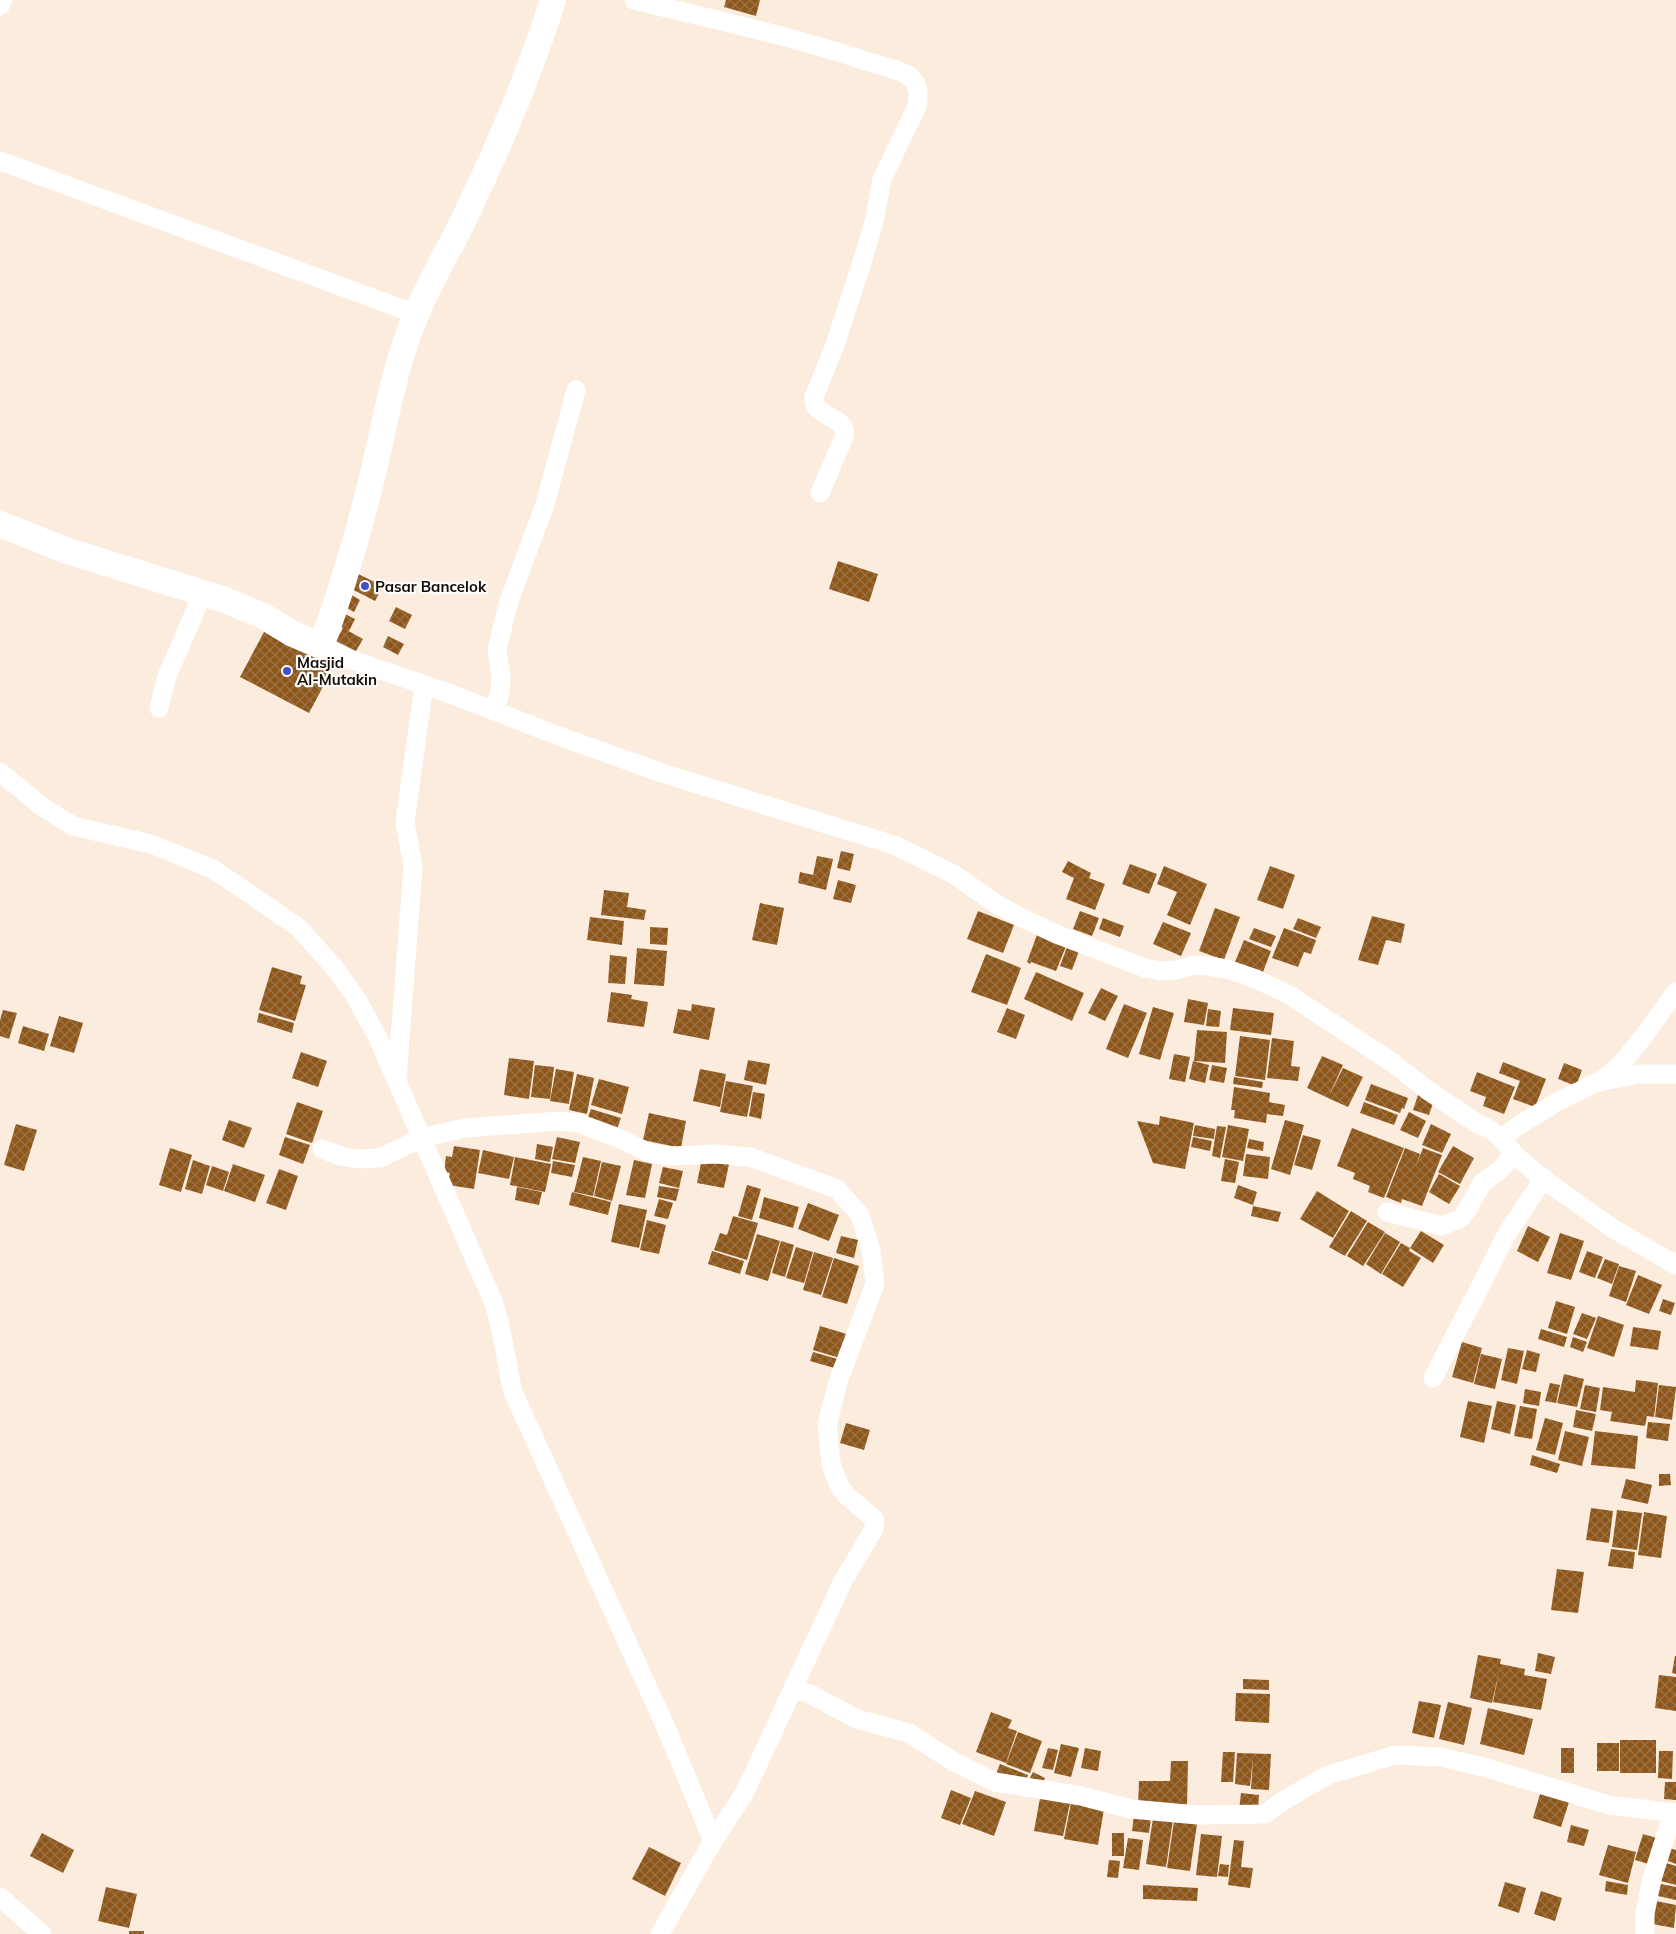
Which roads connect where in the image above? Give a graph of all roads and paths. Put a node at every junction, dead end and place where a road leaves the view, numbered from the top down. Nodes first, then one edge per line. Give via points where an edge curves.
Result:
1 (3, 0) edge
2 (553, 0) edge
3 (634, 0) edge
4 (0, 6) edge
5 (0, 161) edge
6 (416, 314) junction
7 (576, 390) dead end
8 (820, 493) dead end
9 (0, 524) edge
10 (203, 593) junction
11 (321, 646) junction
12 (424, 685) junction
13 (159, 708) dead end
14 (495, 710) junction
15 (0, 772) edge
16 (1676, 992) edge
17 (1676, 1074) edge
18 (397, 1080) junction
19 (1598, 1082) junction
20 (420, 1138) junction
21 (1502, 1139) junction
22 (322, 1149) dead end
23 (1516, 1156) junction
24 (1543, 1178) junction
25 (1387, 1212) dead end
26 (1676, 1265) edge
27 (1433, 1378) dead end
28 (801, 1692) junction
29 (1675, 1813) edge
30 (713, 1841) junction
31 (0, 1897) edge
32 (42, 1934) edge
33 (660, 1934) edge
34 (1645, 1934) edge

1 - 4 street
2 - 6 street via 503,136
3 - 8 street via 847,54 907,74 918,88 917,106 882,180 863,258 814,397 817,408 843,425 845,430
5 - 6 street
6 - 11 street via 386,408 360,526 340,596
7 - 14 street via 545,504 508,604 497,650 501,676
9 - 10 street via 64,550
10 - 11 street via 263,616
10 - 13 street via 167,676
11 - 12 street
12 - 14 street
12 - 18 street via 405,822 413,866
14 - 21 street via 556,736 665,774 894,845 955,875 1022,918 1145,968 1162,971 1208,966 1256,979 1291,996 1348,1033
15 - 18 street via 41,806 74,826 151,844 213,869 298,927 355,996
16 - 19 street via 1623,1061
17 - 19 street via 1639,1074
18 - 20 street
19 - 21 street via 1557,1102
20 - 22 street via 380,1158 359,1159
20 - 28 street via 464,1128 569,1122 616,1137 650,1153 750,1157 837,1188 860,1215 871,1250 875,1284 839,1379 827,1424 831,1464 839,1485 875,1520 874,1529 843,1581
20 - 30 street via 493,1301 513,1392 664,1724
21 - 23 street
23 - 24 street
23 - 25 street via 1482,1183 1461,1218 1442,1226
24 - 26 street via 1612,1228
24 - 27 street via 1508,1232
28 - 29 street via 857,1719 909,1733 954,1762 995,1782 1081,1796 1131,1809 1213,1815 1265,1814 1328,1775 1395,1755 1441,1757 1609,1805
28 - 30 street via 745,1792
29 - 34 street via 1651,1882
30 - 33 street
31 - 32 street

